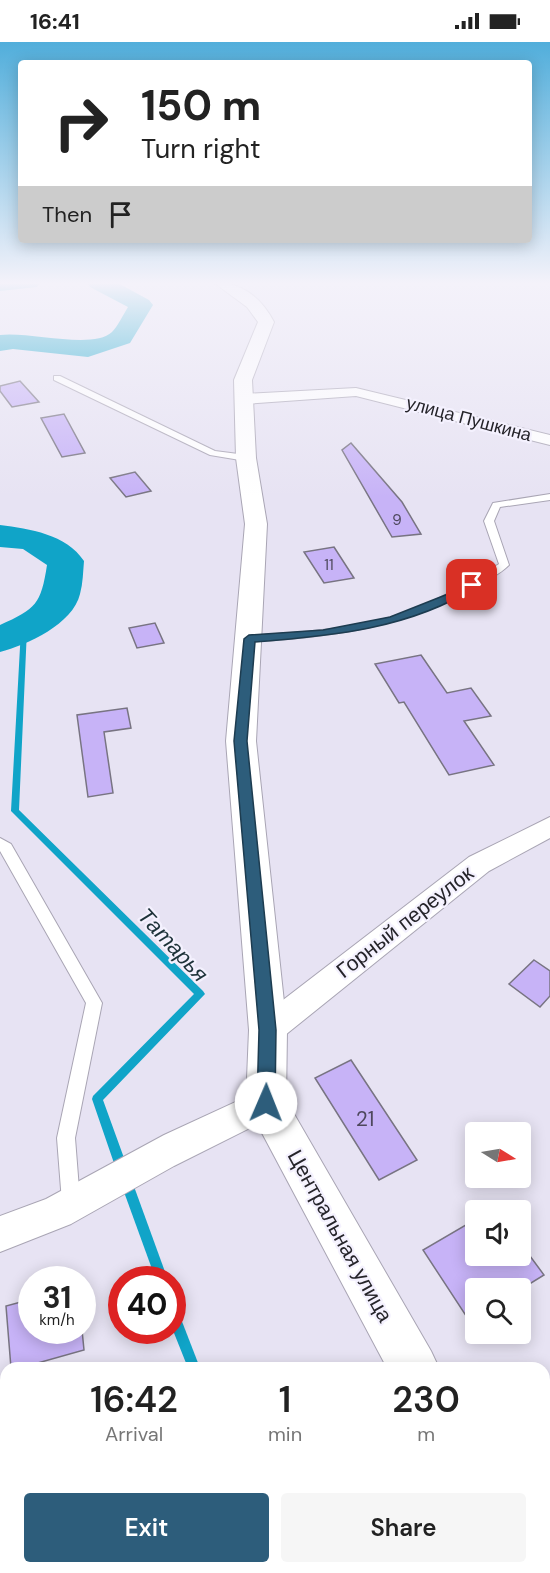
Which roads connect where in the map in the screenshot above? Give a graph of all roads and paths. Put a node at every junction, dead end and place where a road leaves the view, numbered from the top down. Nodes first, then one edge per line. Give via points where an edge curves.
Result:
1 (253, 353) edge
2 (57, 378) dead end
3 (244, 399) junction
4 (550, 440) edge
5 (246, 458) junction
6 (550, 497) edge
7 (249, 639) junction
8 (550, 826) edge
9 (0, 843) edge
10 (268, 1030) junction
11 (266, 1103) junction
12 (83, 1201) junction
13 (0, 1234) edge
14 (411, 1362) edge

1 - 3 street via 243,380
2 - 5 lane via 213,453
3 - 4 street, улица Пушкина via 356,392
3 - 5 street
5 - 7 street via 256,524
6 - 7 lane via 496,505 489,521 504,565 456,595 393,620 323,633
7 - 10 street via 241,741
8 - 10 street, Горный переулок via 479,864
9 - 12 lane via 94,1004 66,1138
10 - 11 street
11 - 12 street via 147,1162
11 - 14 street, Центральная улица
12 - 13 street

